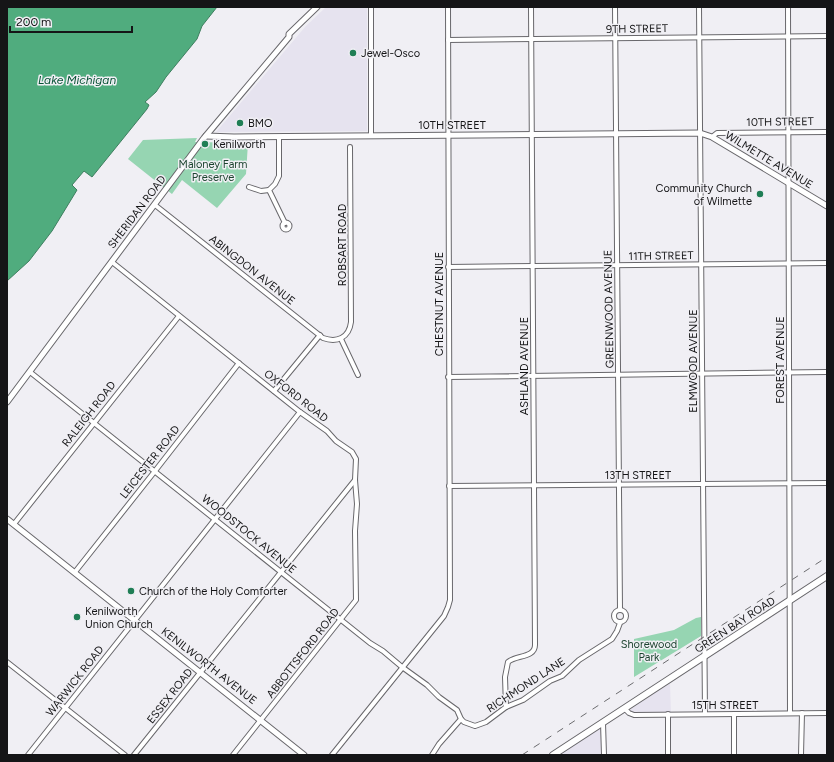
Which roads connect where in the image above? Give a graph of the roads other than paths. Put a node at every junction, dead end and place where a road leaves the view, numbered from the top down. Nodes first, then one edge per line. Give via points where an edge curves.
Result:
1 (316, 7) edge
2 (372, 7) edge
3 (448, 7) edge
4 (531, 7) edge
5 (615, 7) edge
6 (698, 7) edge
7 (788, 7) edge
8 (788, 36) junction
9 (827, 36) edge
10 (699, 37) junction
11 (615, 38) junction
12 (531, 39) junction
13 (448, 40) junction
14 (788, 132) junction
15 (827, 132) edge
16 (616, 134) junction
17 (700, 134) junction
18 (532, 135) junction
19 (206, 136) junction
20 (371, 136) junction
21 (447, 136) junction
22 (279, 137) junction
23 (712, 137) junction
24 (350, 147) dead end
25 (789, 184) junction
26 (249, 187) dead end
27 (269, 190) junction
28 (155, 205) junction
29 (827, 206) edge
30 (285, 223) dead end
31 (112, 262) junction
32 (827, 263) edge
33 (701, 264) junction
34 (789, 264) junction
35 (617, 265) junction
36 (532, 266) junction
37 (448, 267) junction
38 (179, 316) junction
39 (320, 335) junction
40 (341, 339) junction
41 (239, 363) junction
42 (30, 372) junction
43 (827, 372) edge
44 (789, 373) junction
45 (702, 374) junction
46 (358, 375) dead end
47 (618, 375) junction
48 (533, 376) junction
49 (448, 377) junction
50 (274, 391) junction
51 (7, 402) edge
52 (300, 412) junction
53 (94, 423) junction
54 (155, 471) junction
55 (355, 480) junction
56 (790, 482) junction
57 (827, 482) edge
58 (703, 484) junction
59 (619, 485) junction
60 (449, 486) junction
61 (534, 486) junction
62 (7, 519) edge
63 (215, 519) junction
64 (14, 524) junction
65 (281, 571) junction
66 (75, 572) junction
67 (827, 576) edge
68 (356, 600) joint
69 (790, 602) junction
70 (620, 610) junction
71 (341, 619) junction
72 (135, 621) junction
73 (620, 623) junction
74 (704, 657) junction
75 (7, 662) edge
76 (402, 667) junction
77 (200, 672) junction
78 (66, 708) junction
79 (506, 708) junction
80 (624, 709) junction
81 (790, 713) junction
82 (802, 713) junction
83 (827, 713) edge
84 (668, 714) junction
85 (705, 714) junction
86 (734, 714) junction
87 (461, 719) junction
88 (261, 720) junction
89 (603, 723) junction
90 (28, 755) edge
91 (125, 755) edge
92 (134, 755) edge
93 (234, 755) edge
94 (304, 755) edge
95 (332, 755) edge
96 (432, 755) edge
97 (553, 755) edge
98 (604, 755) edge
99 (668, 755) edge
100 (734, 755) edge
101 (802, 755) edge

1 - 19 street, SHERIDAN ROAD
2 - 20 street
3 - 13 street, CHESTNUT AVENUE
4 - 12 street, ASHLAND AVENUE
5 - 11 street, GREENWOOD AVENUE
6 - 10 street, ELMWOOD AVENUE
7 - 8 street, FOREST AVENUE
8 - 9 street, 9TH STREET
8 - 10 street, 9TH STREET
8 - 14 street, FOREST AVENUE
10 - 11 street, 9TH STREET
10 - 17 street, ELMWOOD AVENUE
11 - 12 street, 9TH STREET
11 - 16 street, GREENWOOD AVENUE
12 - 13 street, 9TH STREET
12 - 18 street, ASHLAND AVENUE
13 - 21 street, CHESTNUT AVENUE
14 - 15 street, 10TH STREET
14 - 23 street, 10TH STREET via 717,133
14 - 25 street, FOREST AVENUE
16 - 17 street, 10TH STREET
16 - 18 street, 10TH STREET
16 - 35 street, GREENWOOD AVENUE
17 - 23 street, WILMETTE AVENUE
17 - 33 street, ELMWOOD AVENUE
18 - 21 street, 10TH STREET
18 - 36 street, ASHLAND AVENUE
19 - 22 street, 10TH STREET
19 - 28 street, SHERIDAN ROAD
20 - 21 street, 10TH STREET
20 - 22 street, 10TH STREET
21 - 37 street, CHESTNUT AVENUE
22 - 27 street via 279,176
23 - 25 street, WILMETTE AVENUE
24 - 40 street, ROBSART ROAD via 351,322 349,331
25 - 29 street, WILMETTE AVENUE
25 - 34 street, FOREST AVENUE
26 - 27 street via 260,191
27 - 30 street
28 - 31 street, SHERIDAN ROAD
28 - 39 street, ABINGDON AVENUE
31 - 38 street, OXFORD ROAD
31 - 42 street, SHERIDAN ROAD
32 - 34 street, 11TH STREET
33 - 34 street, 11TH STREET
33 - 35 street, 11TH STREET
33 - 45 street, ELMWOOD AVENUE
34 - 44 street, FOREST AVENUE
35 - 36 street, 11TH STREET
35 - 47 street, GREENWOOD AVENUE
36 - 37 street, 11TH STREET
36 - 48 street, ASHLAND AVENUE
37 - 49 street, CHESTNUT AVENUE
38 - 41 street, OXFORD ROAD
38 - 53 street, RALEIGH ROAD
39 - 40 street, ABINGDON AVENUE via 330,340
39 - 50 street
40 - 46 street
41 - 50 street, OXFORD ROAD
41 - 54 street, LEICESTER ROAD
42 - 51 street, SHERIDAN ROAD
42 - 53 street, WOODSTOCK AVENUE
43 - 44 street
44 - 45 street
44 - 56 street, FOREST AVENUE
45 - 47 street
45 - 58 street, ELMWOOD AVENUE
47 - 48 street
47 - 59 street, GREENWOOD AVENUE
48 - 49 street
48 - 61 street, ASHLAND AVENUE
49 - 60 street, CHESTNUT AVENUE
50 - 52 street, OXFORD ROAD
52 - 55 street, OXFORD ROAD via 354,454 357,464
52 - 63 street, WARWICK ROAD
53 - 54 street, WOODSTOCK AVENUE
53 - 64 street, RALEIGH ROAD
54 - 63 street, WOODSTOCK AVENUE
54 - 66 street, LEICESTER ROAD
55 - 65 street, ESSEX ROAD
55 - 68 street, OXFORD ROAD
56 - 57 street, 13TH STREET
56 - 58 street, 13TH STREET
56 - 69 street, FOREST AVENUE
58 - 59 street, 13TH STREET
58 - 74 street, ELMWOOD AVENUE
59 - 61 street, 13TH STREET
59 - 70 street, GREENWOOD AVENUE
60 - 61 street, 13TH STREET
60 - 76 street, CHESTNUT AVENUE via 450,600 444,616
61 - 79 street, ASHLAND AVENUE via 535,649 531,654 508,662 505,677
62 - 64 street, KENILWORTH AVENUE
63 - 65 street, WOODSTOCK AVENUE
63 - 72 street, WARWICK ROAD
64 - 66 street, KENILWORTH AVENUE
65 - 71 street, WOODSTOCK AVENUE
65 - 77 street, ESSEX ROAD
66 - 72 street, KENILWORTH AVENUE
67 - 69 main road, GREEN BAY ROAD
68 - 71 street, ABBOTTSFORD ROAD
69 - 74 main road, GREEN BAY ROAD
69 - 81 street, FOREST AVENUE
70 - 73 street, GREENWOOD AVENUE via 626,617
70 - 73 street, GREENWOOD AVENUE via 614,615
71 - 76 street, WOODSTOCK AVENUE
71 - 88 street, ABBOTTSFORD ROAD
72 - 77 street, KENILWORTH AVENUE
72 - 78 street, WARWICK ROAD
73 - 79 street, RICHMOND LANE via 615,635 587,654 562,676
74 - 80 main road, GREEN BAY ROAD
74 - 85 street, ELMWOOD AVENUE
75 - 78 street
76 - 87 street, WOODSTOCK AVENUE via 457,710
76 - 95 street
77 - 88 street, KENILWORTH AVENUE
77 - 92 street, ESSEX ROAD
78 - 90 street, WARWICK ROAD
78 - 91 street
79 - 87 street, RICHMOND LANE via 478,725 468,724
80 - 84 street, 15TH STREET via 634,715
80 - 89 main road, GREEN BAY ROAD
81 - 82 street, 15TH STREET
81 - 86 street, 15TH STREET
82 - 83 street, 15TH STREET
82 - 101 street
84 - 85 street, 15TH STREET
84 - 99 street
85 - 86 street, 15TH STREET
86 - 100 street
87 - 96 street
88 - 93 street, ABBOTTSFORD ROAD
88 - 94 street, KENILWORTH AVENUE
89 - 97 main road, GREEN BAY ROAD
89 - 98 street

